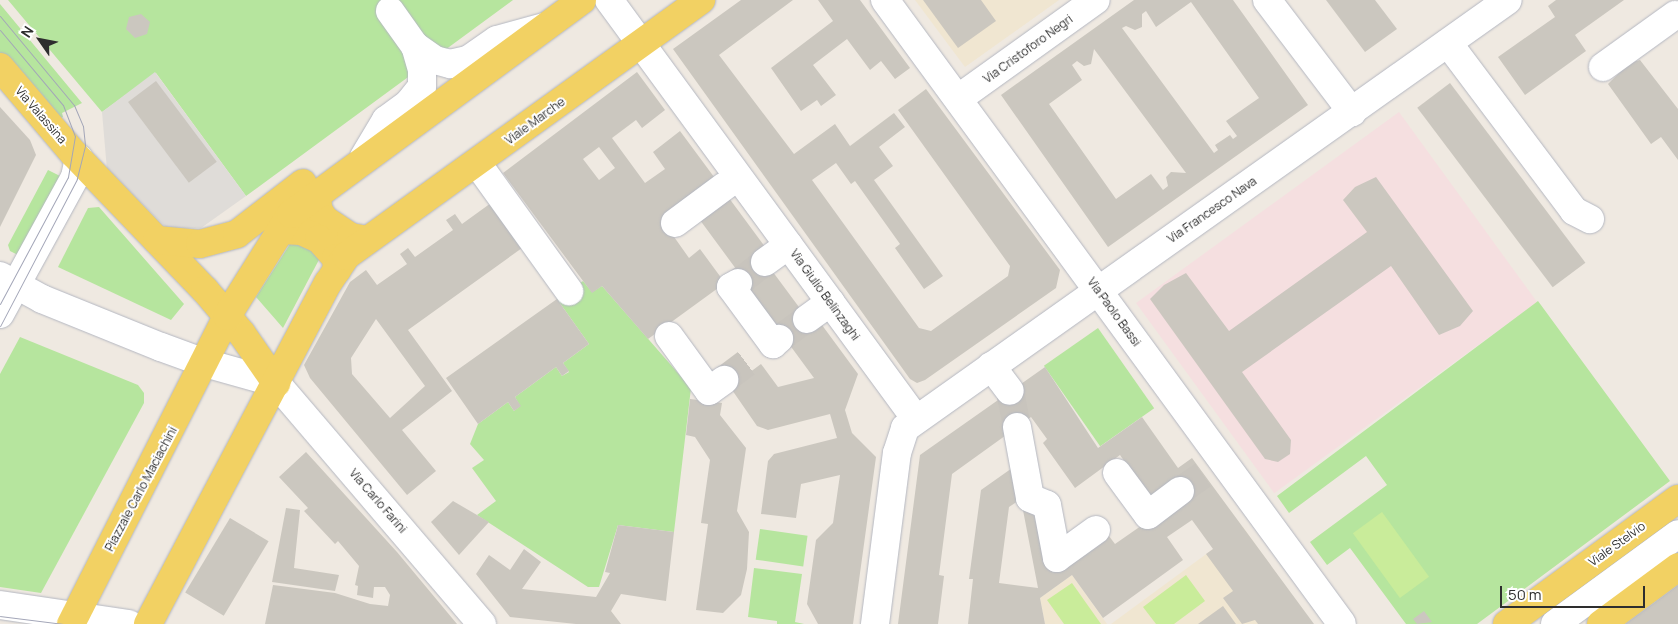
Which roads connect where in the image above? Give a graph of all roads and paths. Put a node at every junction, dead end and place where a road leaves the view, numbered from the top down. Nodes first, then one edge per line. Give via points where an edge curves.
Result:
1 (582, 0) edge
2 (609, 0) edge
3 (701, 0) edge
4 (885, 0) edge
5 (1096, 0) edge
6 (1267, 0) edge
7 (1508, 0) edge
8 (390, 11) dead end
9 (1672, 11) edge
10 (544, 27) junction
11 (1448, 43) junction
12 (641, 44) junction
13 (416, 46) junction
14 (0, 67) edge
15 (1604, 68) dead end
16 (959, 98) junction
17 (1352, 112) junction
18 (364, 157) junction
19 (81, 160) junction
20 (477, 163) junction
21 (725, 186) dead end
22 (317, 193) junction
23 (1590, 219) dead end
24 (675, 223) dead end
25 (280, 230) junction
26 (157, 240) junction
27 (367, 240) junction
28 (788, 245) junction
29 (765, 262) tunnel mouth
30 (337, 270) junction
31 (8, 280) edge
32 (738, 283) dead end
33 (1098, 290) junction
34 (569, 291) dead end
35 (830, 302) junction
36 (0, 314) edge
37 (227, 316) junction
38 (807, 319) tunnel mouth
39 (669, 336) dead end
40 (769, 347) dead end
41 (205, 363) junction
42 (991, 366) junction
43 (724, 380) tunnel mouth
44 (276, 383) junction
45 (1010, 391) tunnel mouth
46 (916, 419) junction
47 (1117, 473) dead end
48 (1180, 491) tunnel mouth
49 (1043, 494) dead end
50 (1678, 499) edge
51 (1096, 530) dead end
52 (1678, 534) edge
53 (1678, 567) edge
54 (0, 605) edge
55 (78, 618) edge
56 (0, 622) edge
57 (480, 622) edge
58 (15, 624) edge
59 (129, 624) edge
60 (148, 624) edge
61 (875, 624) edge
62 (1342, 624) edge
63 (1507, 624) edge
64 (1555, 624) edge
65 (1601, 624) edge

1 - 10 main road
2 - 12 street, Via Giulio Belinzaghi
3 - 12 main road, Viale Marche
4 - 16 street, Via Paolo Bassi
5 - 16 street, Via Cristoforo Negri
6 - 17 street
7 - 11 street, Via Francesco Nava
8 - 13 street
9 - 15 street
10 - 13 street via 497,40 457,65 435,60
10 - 18 main road
11 - 17 street, Via Francesco Nava
11 - 23 street via 1574,211
12 - 20 main road, Viale Marche
12 - 28 street, Via Giulio Belinzaghi
13 - 18 street via 422,87 408,104 386,120
14 - 19 main road, Via Valassina
16 - 33 street, Via Paolo Bassi
17 - 33 street, Via Francesco Nava
18 - 22 main road
18 - 26 main road via 333,160 237,234 200,244
19 - 26 main road
19 - 31 street via 75,177
20 - 27 main road, Viale Marche
20 - 34 street
21 - 24 street
22 - 25 main road, Piazzale Carlo Maciachini via 291,214
22 - 27 main road via 318,209 324,219 351,237
25 - 30 main road via 301,231 319,240 336,258
25 - 37 main road, Piazzale Carlo Maciachini
26 - 37 main road
27 - 30 main road via 346,256
28 - 29 street
28 - 35 street, Via Giulio Belinzaghi
30 - 44 main road
31 - 36 street
31 - 41 street via 42,299
32 - 40 street via 731,287
33 - 42 street, Via Francesco Nava
33 - 62 street, Via Paolo Bassi via 1213,467
35 - 38 street
35 - 46 street, Via Giulio Belinzaghi
37 - 41 main road, Piazzale Carlo Maciachini
37 - 44 main road
39 - 43 street via 709,391
41 - 44 street
41 - 55 main road, Piazzale Carlo Maciachini
42 - 45 street
42 - 46 street, Via Francesco Nava
44 - 57 street, Via Carlo Farini
44 - 60 main road
46 - 61 street via 905,428 897,453
47 - 48 street via 1148,514
49 - 51 street via 1036,455 1020,425 1030,498 1047,506 1056,558
50 - 63 main road, Viale Stelvio
52 - 64 street
53 - 65 main road
54 - 55 street
55 - 59 street
56 - 58 street

